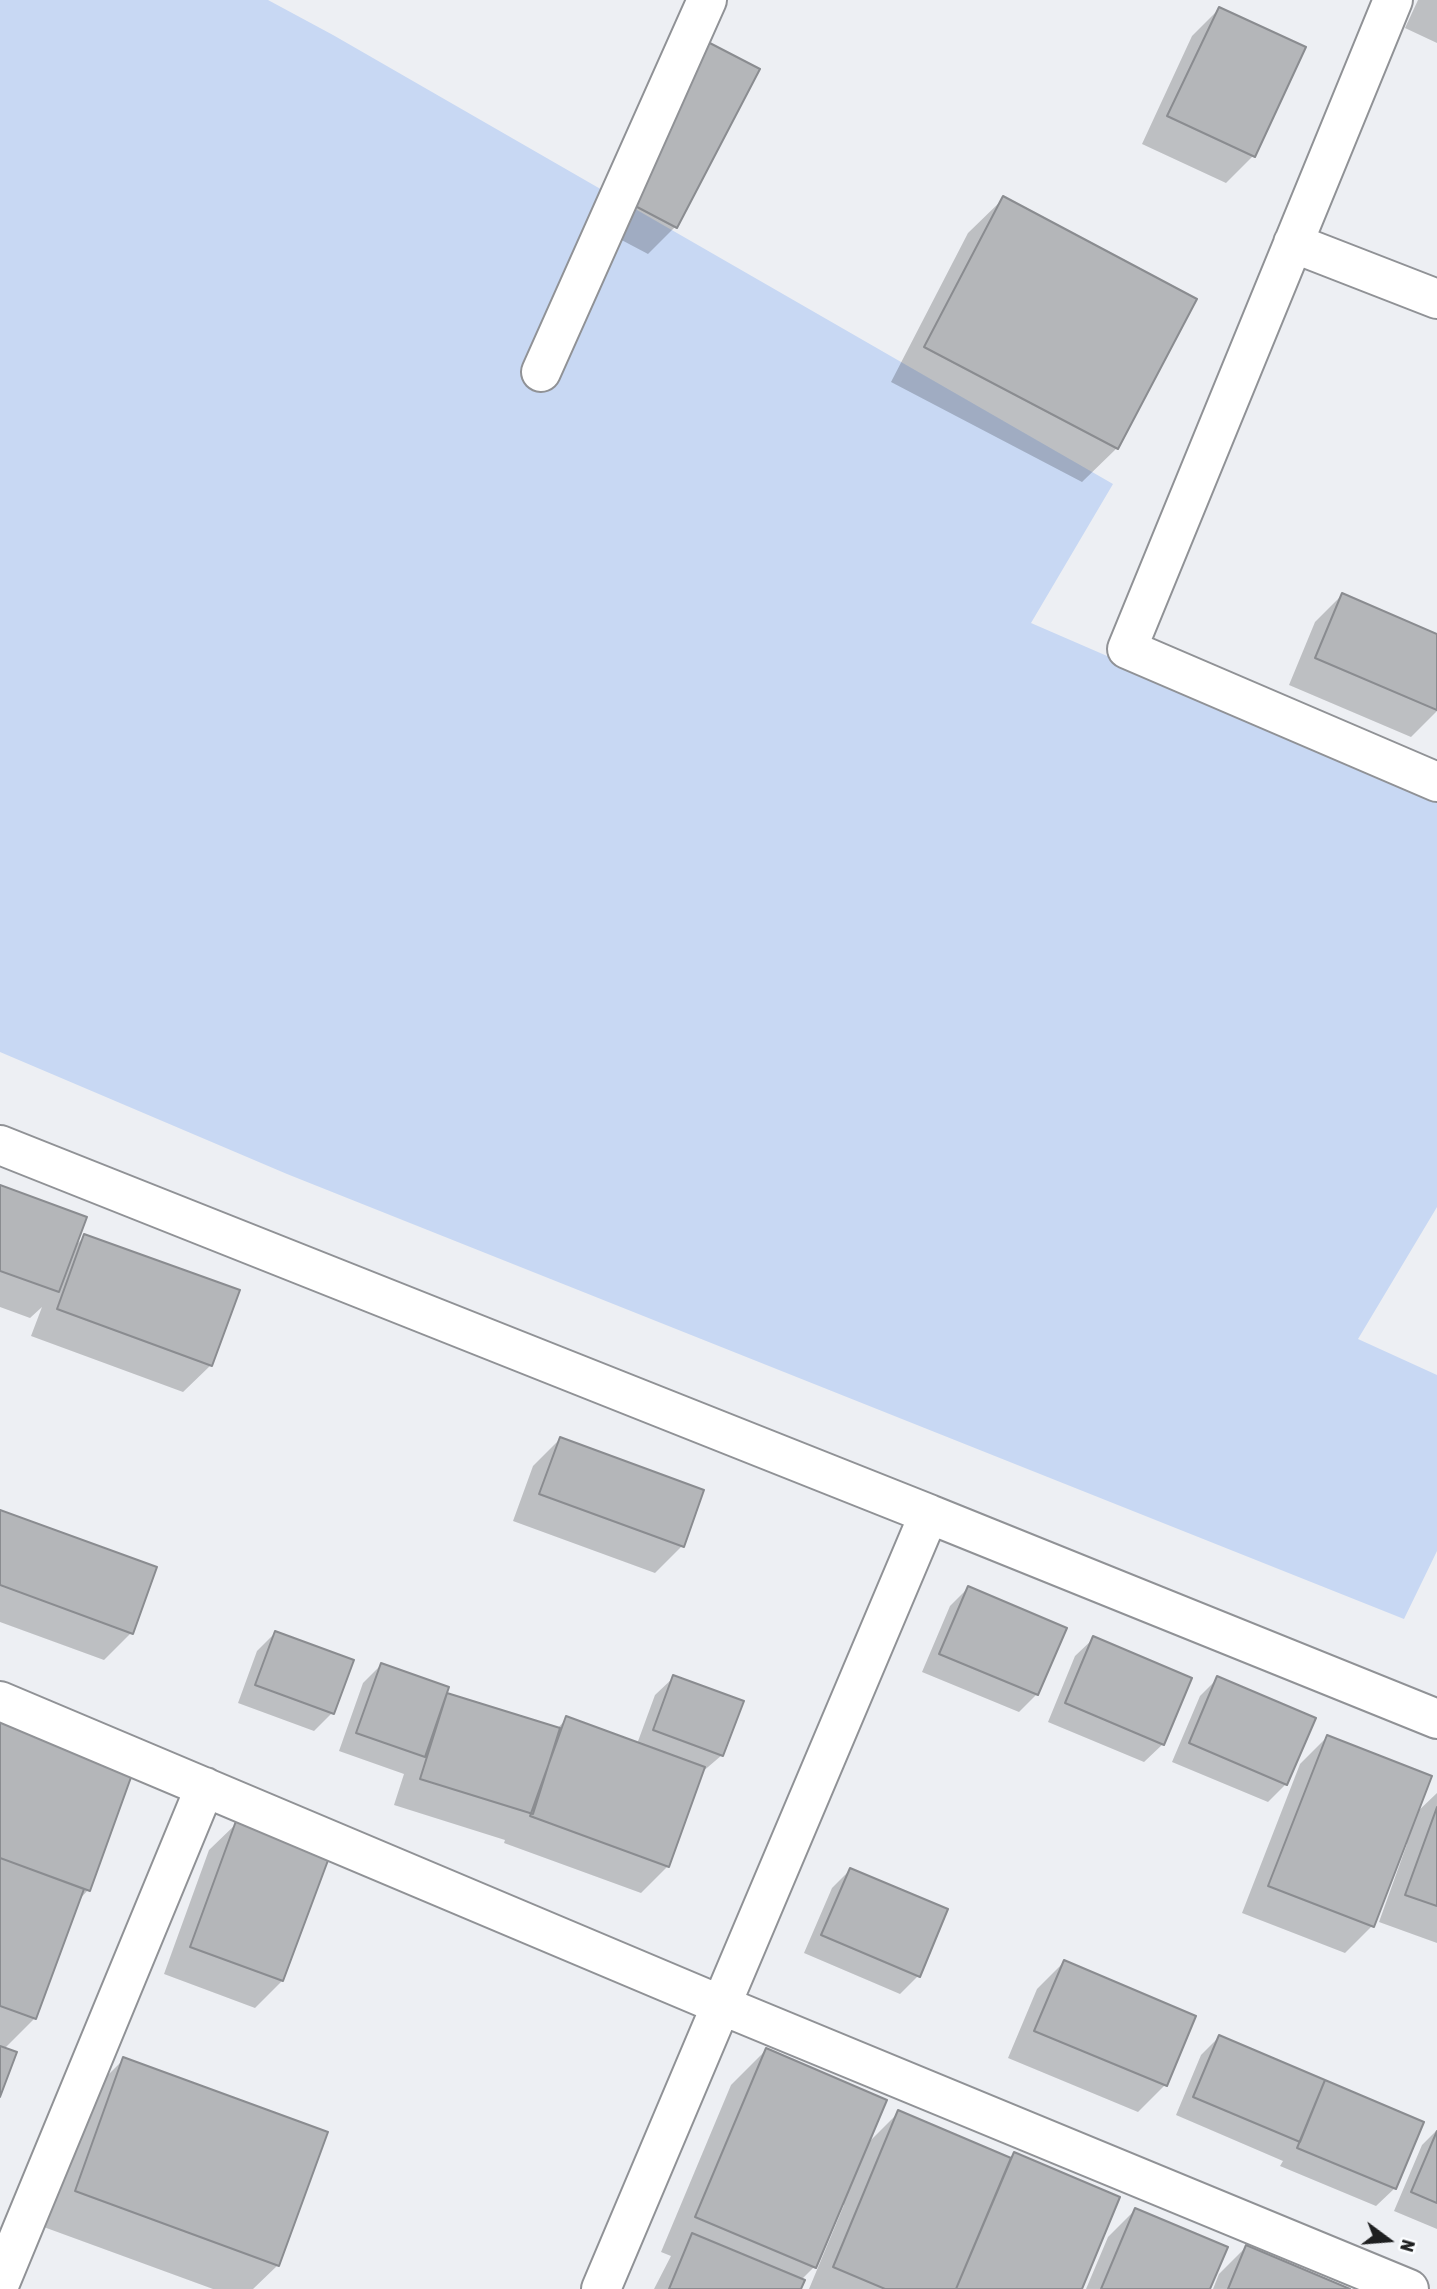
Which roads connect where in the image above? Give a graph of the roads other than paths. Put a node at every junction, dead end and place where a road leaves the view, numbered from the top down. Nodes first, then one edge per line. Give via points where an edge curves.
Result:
1 (707, 0) edge
2 (1393, 0) edge
3 (1293, 243) junction
4 (1437, 299) edge
5 (541, 372) dead end
6 (1437, 782) edge
7 (0, 1145) edge
8 (929, 1514) junction
9 (0, 1701) edge
10 (1437, 1719) edge
11 (205, 1787) junction
12 (722, 2005) junction
13 (0, 2283) edge
14 (601, 2289) edge
15 (1409, 2289) edge

1 - 5 street
2 - 3 street
3 - 4 street
3 - 6 street via 1127,649
7 - 8 street
8 - 10 street
8 - 12 street
9 - 11 street
11 - 12 street
11 - 13 street
12 - 14 street
12 - 15 street

